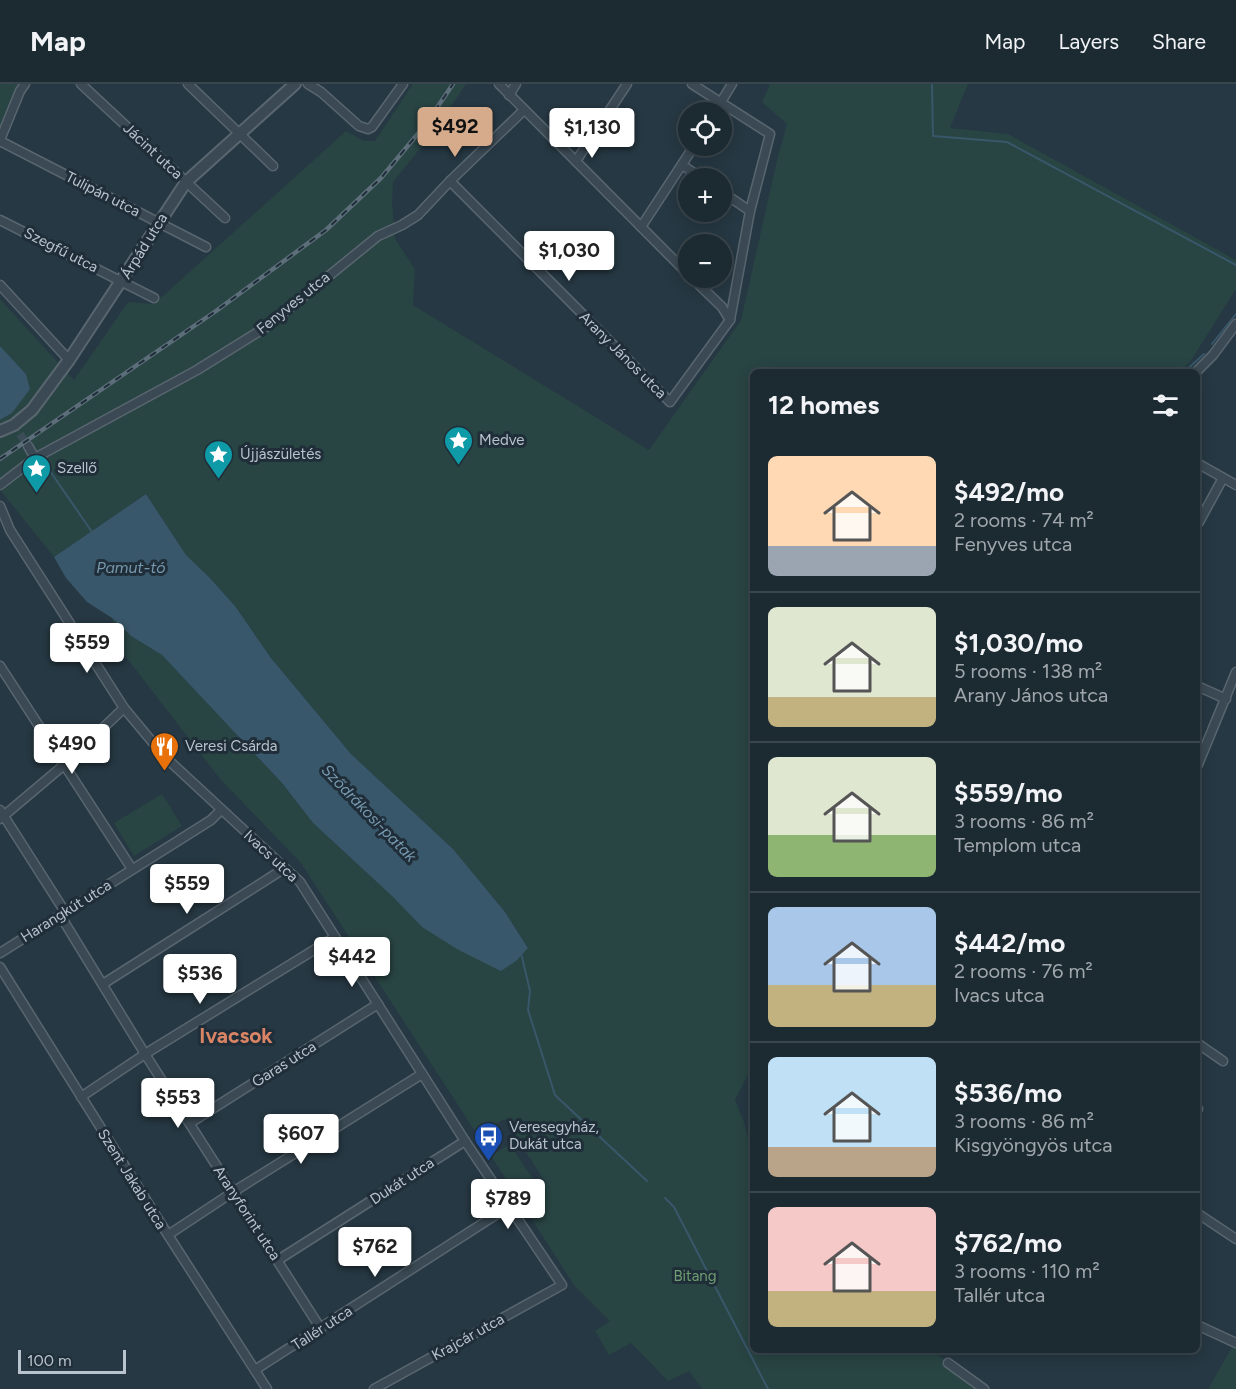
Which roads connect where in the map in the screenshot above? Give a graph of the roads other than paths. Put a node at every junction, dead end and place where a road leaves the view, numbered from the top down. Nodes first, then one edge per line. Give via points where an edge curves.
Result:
1 (25, 84) edge
2 (81, 84) edge
3 (188, 84) edge
4 (295, 84) edge
5 (308, 84) edge
6 (403, 84) edge
7 (499, 84) edge
8 (516, 84) edge
9 (627, 84) edge
10 (692, 84) edge
11 (732, 84) edge
12 (509, 95) junction
13 (719, 102) edge
14 (721, 102) edge
15 (524, 110) junction
16 (732, 110) edge
17 (240, 133) junction
18 (0, 140) edge
19 (688, 156) edge
20 (576, 161) junction
21 (682, 165) junction
22 (273, 166) dead end
23 (687, 168) edge
24 (450, 181) junction
25 (186, 182) junction
26 (732, 199) edge
27 (750, 211) junction
28 (225, 218) dead end
29 (0, 220) edge
30 (159, 222) junction
31 (641, 227) junction
32 (207, 247) dead end
33 (678, 264) edge
34 (122, 281) junction
35 (0, 285) edge
36 (703, 288) edge
37 (154, 298) dead end
38 (730, 320) junction
39 (1236, 324) edge
40 (69, 360) junction
41 (1199, 369) edge
42 (0, 431) edge
43 (27, 446) tunnel mouth
44 (35, 458) junction
45 (1200, 465) edge
46 (1223, 478) junction
47 (0, 485) edge
48 (1236, 485) edge
49 (0, 506) edge
50 (1200, 520) edge
51 (0, 666) edge
52 (1236, 672) edge
53 (1200, 687) edge
54 (1226, 699) junction
55 (124, 708) junction
56 (1200, 760) edge
57 (64, 765) junction
58 (221, 810) junction
59 (1, 815) edge
60 (285, 868) junction
61 (132, 869) junction
62 (62, 913) junction
63 (336, 937) junction
64 (0, 952) edge
65 (0, 967) edge
66 (103, 984) junction
67 (378, 1004) junction
68 (1200, 1045) edge
69 (146, 1054) junction
70 (1223, 1061) dead end
71 (422, 1074) junction
72 (81, 1097) junction
73 (190, 1123) junction
74 (465, 1141) junction
75 (233, 1192) junction
76 (508, 1207) junction
77 (1200, 1215) edge
78 (168, 1235) junction
79 (1236, 1239) edge
80 (278, 1260) junction
81 (562, 1285) joint
82 (1200, 1326) edge
83 (321, 1329) junction
84 (1236, 1343) edge
85 (948, 1363) dead end
86 (255, 1370) junction
87 (267, 1389) edge
88 (375, 1389) edge
89 (984, 1389) edge

1 - 18 street
2 - 25 street, Jácint utca
3 - 17 street
4 - 17 street, Árpád utca
5 - 6 street via 368,129
7 - 12 street
8 - 12 street
9 - 20 street
10 - 13 street
11 - 14 street
12 - 15 street
15 - 20 street
15 - 24 street, Fenyves utca
16 - 27 street via 770,134
17 - 22 street
17 - 25 street, Árpád utca
18 - 30 street, Tulipán utca
19 - 21 street
20 - 31 street
21 - 23 street
21 - 31 street
24 - 38 street, Arany János utca via 670,402
24 - 44 street, Fenyves utca via 418,215 378,236 266,327 197,370
25 - 28 street, Jácint utca
25 - 30 street, Árpád utca
26 - 27 street
27 - 38 street
29 - 34 street, Szegfű utca
30 - 32 street, Tulipán utca
30 - 34 street, Árpád utca
31 - 33 street
34 - 37 street, Szegfű utca
34 - 40 street, Árpád utca
35 - 40 street
36 - 38 street via 723,307
39 - 41 street
40 - 42 street, Árpád utca via 17,429
43 - 44 street
44 - 47 street, Fenyves utca
45 - 46 street
46 - 48 street
46 - 50 street
49 - 55 street, Ivacs utca via 10,530
51 - 57 street
52 - 54 street
53 - 54 street
54 - 56 street
55 - 57 street
55 - 58 street, Ivacs utca via 164,756
57 - 59 street
57 - 61 street
58 - 60 street, Ivacs utca
58 - 61 street, Harangkút utca
59 - 62 street, Aranyforint utca
60 - 63 street, Ivacs utca via 300,882
60 - 66 street
61 - 62 street, Harangkút utca
62 - 64 street, Harangkút utca
62 - 66 street, Aranyforint utca
63 - 67 street, Ivacs utca
63 - 69 street
65 - 72 street, Szent Jakab utca
66 - 69 street, Aranyforint utca
67 - 71 street, Ivacs utca
67 - 73 street, Garas utca
68 - 70 street
69 - 72 street
69 - 73 street, Aranyforint utca
71 - 74 street, Ivacs utca
71 - 75 street
72 - 78 street, Szent Jakab utca
73 - 75 street, Aranyforint utca
74 - 76 street, Ivacs utca
74 - 80 street, Dukát utca
75 - 78 street
75 - 80 street, Aranyforint utca
76 - 81 street, Ivacs utca
76 - 83 street, Tallér utca
77 - 79 street
78 - 86 street, Szent Jakab utca
80 - 83 street, Aranyforint utca
81 - 88 street, Krajcár utca
82 - 84 street
83 - 86 street, Tallér utca
85 - 89 street
86 - 87 street, Szent Jakab utca

